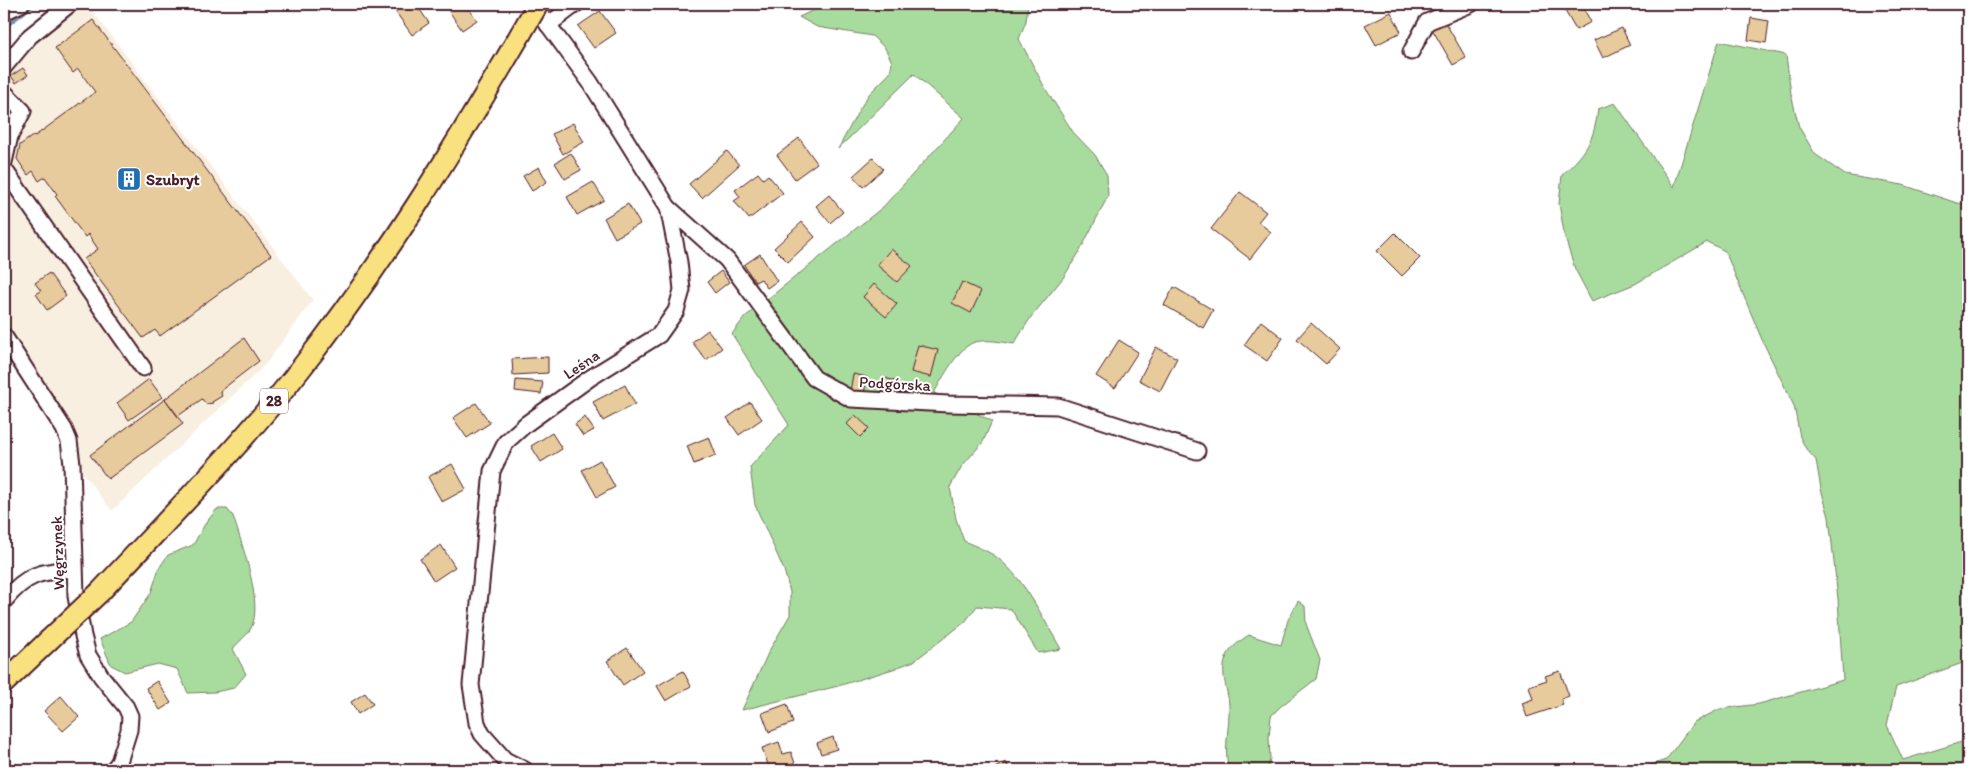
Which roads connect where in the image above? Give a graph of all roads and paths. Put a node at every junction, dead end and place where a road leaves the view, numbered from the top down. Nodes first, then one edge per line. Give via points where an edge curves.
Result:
1 (21, 4) edge
2 (70, 4) edge
3 (533, 4) edge
4 (538, 4) edge
5 (576, 4) edge
6 (1471, 4) edge
7 (4, 12) edge
8 (548, 25) junction
9 (1411, 52) dead end
10 (4, 67) edge
11 (4, 92) edge
12 (4, 162) edge
13 (4, 169) edge
14 (668, 207) junction
15 (4, 336) edge
16 (143, 368) dead end
17 (1197, 451) dead end
18 (74, 569) junction
19 (4, 600) edge
20 (4, 683) edge
21 (113, 770) edge
22 (525, 770) edge

1 - 7 street
2 - 10 street via 30,36
3 - 8 street, Leśna
4 - 20 main road, 28, bridge via 426,192 350,305 301,369 248,433 100,592
5 - 8 street
6 - 9 street via 1427,22
8 - 14 street, Leśna via 590,82
11 - 12 street via 23,111 10,136
13 - 16 street
14 - 17 street, Podgórska via 727,260 814,378 851,399 1058,406
14 - 22 street, Leśna via 680,262 682,290 676,311 659,335 590,378 526,424 506,442 492,471 472,686 477,723 482,734 505,760
15 - 18 street, Węgrzynek via 69,441
18 - 19 street via 36,574 16,585
18 - 21 street, Węgrzynek via 88,655 130,716 127,738

